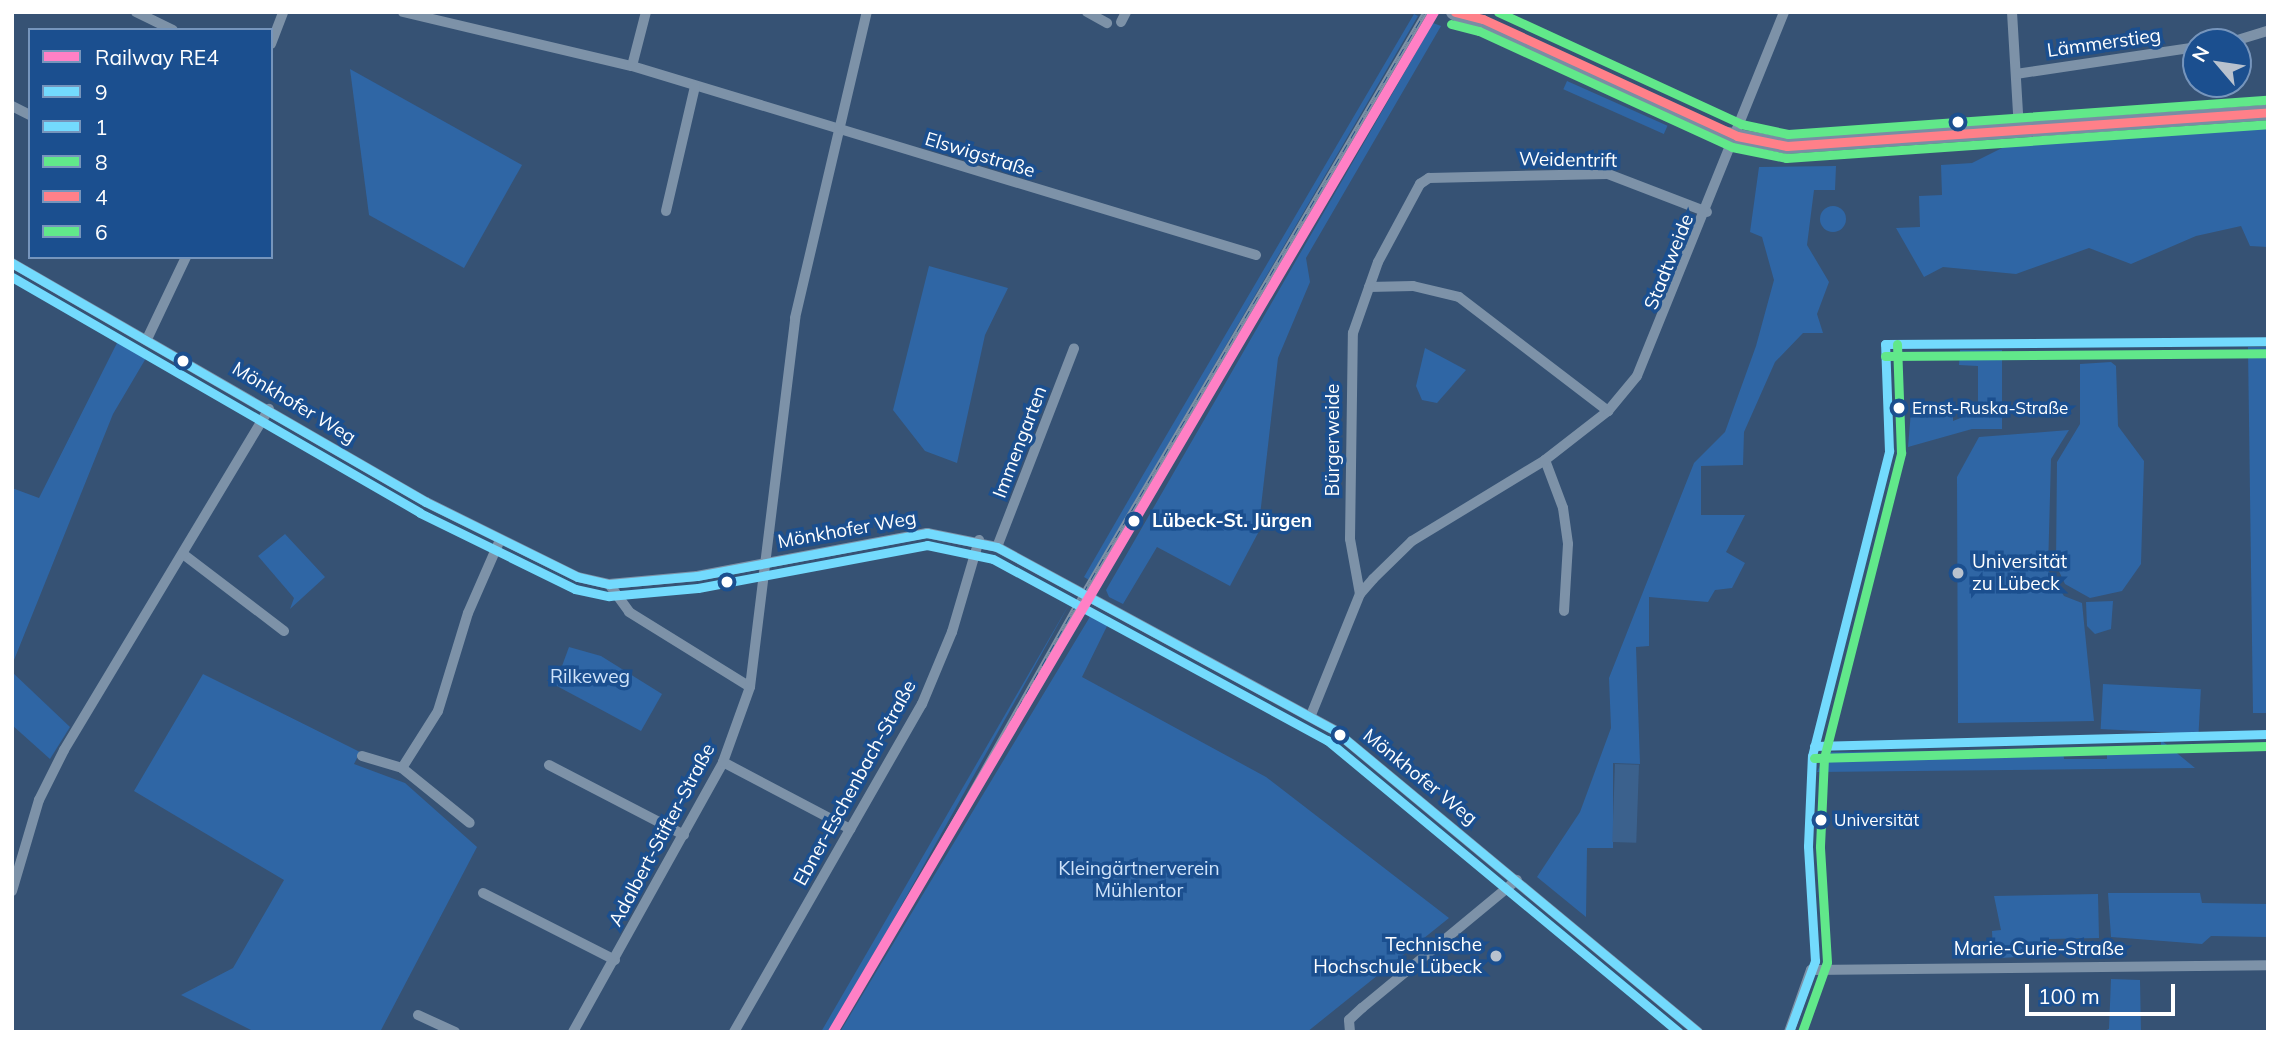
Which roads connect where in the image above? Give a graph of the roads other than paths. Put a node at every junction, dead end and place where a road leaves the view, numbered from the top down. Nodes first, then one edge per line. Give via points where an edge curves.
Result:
1 (136, 12) edge
2 (284, 12) edge
3 (403, 12) edge
4 (646, 12) edge
5 (867, 12) edge
6 (1087, 12) edge
7 (1784, 12) edge
8 (2012, 12) edge
9 (1460, 15) edge
10 (1107, 23) dead end
11 (169, 28) edge
12 (273, 39) edge
13 (2182, 49) edge
14 (632, 66) junction
15 (2016, 74) junction
16 (695, 86) junction
17 (12, 106) edge
18 (2268, 112) edge
19 (28, 114) edge
20 (836, 130) junction
21 (2019, 130) junction
22 (1737, 136) junction
23 (1463, 177) joint
24 (666, 211) dead end
25 (1707, 212) junction
26 (1256, 254) dead end
27 (185, 259) edge
28 (12, 264) edge
29 (1369, 287) junction
30 (148, 337) junction
31 (1074, 348) dead end
32 (269, 409) junction
33 (1608, 411) junction
34 (1545, 460) junction
35 (978, 540) junction
36 (499, 542) junction
37 (997, 547) junction
38 (183, 554) junction
39 (767, 562) junction
40 (609, 584) junction
41 (1360, 594) junction
42 (1564, 611) dead end
43 (284, 631) dead end
44 (750, 687) junction
45 (1311, 715) junction
46 (362, 756) dead end
47 (723, 762) junction
48 (549, 765) dead end
49 (402, 768) junction
50 (470, 823) dead end
51 (850, 829) junction
52 (684, 835) junction
53 (1517, 880) junction
54 (12, 891) edge
55 (484, 893) dead end
56 (615, 960) junction
57 (2268, 965) edge
58 (418, 1015) dead end
59 (1349, 1026) edge
60 (455, 1032) edge
61 (573, 1032) edge
62 (734, 1032) edge
63 (1698, 1032) edge
64 (1790, 1032) edge

1 - 11 street
2 - 12 street
3 - 14 street, Elswigstraße
4 - 14 street
5 - 20 street, Adalbert-Stifter-Straße
6 - 10 street
7 - 22 street, Stadtweide
8 - 15 street
9 - 22 main road via 1712,132
13 - 15 street, Lämmerstieg
14 - 16 street, Elswigstraße
15 - 21 street
16 - 20 street, Elswigstraße
16 - 24 street
17 - 19 street
18 - 21 main road
20 - 26 street, Elswigstraße
20 - 39 street, Adalbert-Stifter-Straße via 795,318
21 - 22 main road via 1819,147
22 - 25 street, Stadtweide
23 - 25 street, Weidentrift via 1616,175
23 - 29 street, Bürgerweide via 1420,184
25 - 33 street, Stadtweide via 1661,329 1637,376
27 - 30 street
28 - 30 street, Mönkhofer Weg
29 - 33 street via 1413,285 1459,297
29 - 41 street, Bürgerweide via 1353,333 1349,397 1350,539
30 - 32 street, Mönkhofer Weg
31 - 37 street, Immengarten
32 - 36 street, Mönkhofer Weg
32 - 38 street
33 - 34 street, Stadtweide
34 - 41 street, Stadtweide via 1412,541
34 - 42 street via 1563,508 1568,544
35 - 37 street, Mönkhofer Weg
35 - 39 street, Mönkhofer Weg via 927,533
35 - 51 street, Ebner-Eschenbach-Straße via 952,632 922,704
36 - 40 street, Mönkhofer Weg
36 - 49 street via 468,613 439,711
37 - 45 street, Mönkhofer Weg
38 - 43 street
38 - 54 street via 53,770
39 - 40 street, Mönkhofer Weg
39 - 44 street, Adalbert-Stifter-Straße
40 - 44 street via 629,612
41 - 45 street, Stadtweide
44 - 47 street, Adalbert-Stifter-Straße
45 - 53 street, Mönkhofer Weg
46 - 49 street
47 - 51 street
47 - 52 street, Adalbert-Stifter-Straße
48 - 52 street
49 - 50 street
51 - 62 street, Ebner-Eschenbach-Straße
52 - 56 street, Adalbert-Stifter-Straße
53 - 59 street
53 - 63 street, Mönkhofer Weg
55 - 56 street
56 - 61 street, Adalbert-Stifter-Straße
57 - 64 street, Marie-Curie-Straße via 1811,970
58 - 60 street

